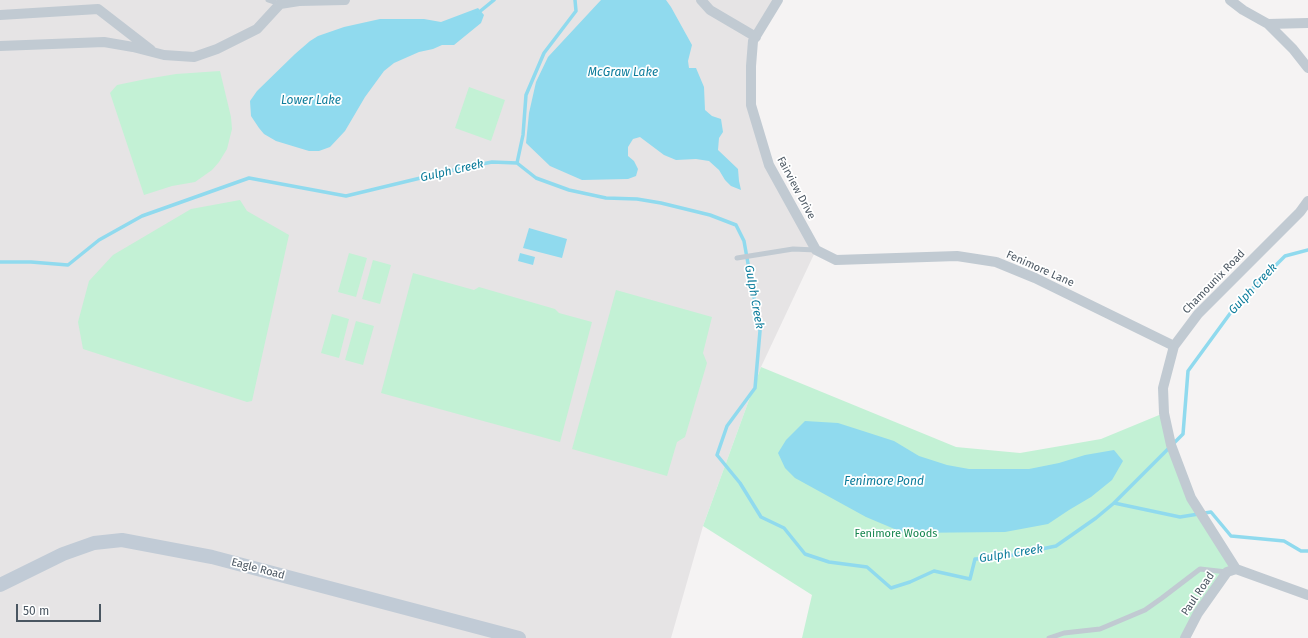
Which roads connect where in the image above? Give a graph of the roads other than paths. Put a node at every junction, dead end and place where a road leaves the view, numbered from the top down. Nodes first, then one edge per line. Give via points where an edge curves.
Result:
1 (268, 0) edge
2 (345, 0) edge
3 (701, 0) edge
4 (778, 0) edge
5 (1230, 0) edge
6 (280, 4) junction
7 (0, 16) edge
8 (1308, 23) edge
9 (1268, 24) junction
10 (756, 37) junction
11 (0, 46) edge
12 (154, 52) junction
13 (1308, 68) edge
14 (1308, 201) edge
15 (1304, 214) edge
16 (816, 250) junction
17 (737, 258) dead end
18 (1174, 346) junction
19 (1232, 571) junction
20 (0, 585) edge
21 (1308, 595) edge
22 (519, 638) edge
23 (1049, 638) edge
24 (1185, 638) edge

1 - 6 lane
2 - 6 street
3 - 10 street via 710,10
4 - 10 street, Fairview Drive
5 - 9 street
6 - 12 street via 257,29 217,49 194,57
7 - 12 street via 98,9
8 - 9 street
9 - 13 street
10 - 16 street, Fairview Drive via 753,41 751,66 751,105 769,165
11 - 12 street via 104,42
14 - 15 street, Chamounix Road
15 - 18 street, Chamounix Road via 1198,314
16 - 17 lane via 793,249
16 - 18 street, Fenimore Lane via 836,260 957,256 996,262 1035,278
18 - 19 street, Chamounix Road via 1163,388 1164,413 1171,446 1190,498
19 - 21 street
19 - 23 lane via 1200,569 1145,610 1100,629 1064,633
19 - 24 street, Paul Road via 1198,614
20 - 22 street, Eagle Road via 63,554 94,543 122,540 212,557

